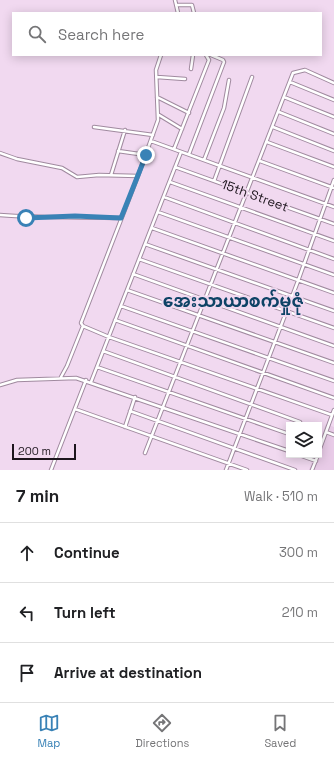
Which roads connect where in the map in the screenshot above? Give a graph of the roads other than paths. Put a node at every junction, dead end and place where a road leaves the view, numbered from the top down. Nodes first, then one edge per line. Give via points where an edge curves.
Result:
1 (175, 0) edge
2 (178, 5) junction
3 (178, 12) edge
4 (194, 12) edge
5 (161, 56) edge
6 (193, 56) edge
7 (207, 56) edge
8 (213, 56) edge
9 (191, 68) dead end
10 (157, 77) junction
11 (252, 77) dead end
12 (186, 79) dead end
13 (230, 80) dead end
14 (290, 82) junction
15 (334, 83) edge
16 (156, 97) junction
17 (284, 97) junction
18 (334, 100) edge
19 (279, 112) junction
20 (189, 113) junction
21 (158, 114) junction
22 (334, 117) edge
23 (94, 127) dead end
24 (273, 127) junction
25 (182, 129) junction
26 (125, 130) junction
27 (334, 134) edge
28 (153, 135) junction
29 (151, 141) junction
30 (267, 142) junction
31 (174, 149) junction
32 (118, 150) junction
33 (334, 151) edge
34 (181, 152) junction
35 (0, 153) edge
36 (189, 154) junction
37 (146, 155) junction
38 (204, 160) junction
39 (260, 162) junction
40 (220, 165) junction
41 (175, 167) junction
42 (334, 167) edge
43 (111, 175) junction
44 (138, 176) junction
45 (254, 177) junction
46 (334, 180) edge
47 (214, 181) junction
48 (170, 182) junction
49 (333, 188) edge
50 (248, 193) junction
51 (164, 197) junction
52 (327, 204) junction
53 (334, 207) edge
54 (242, 208) junction
55 (158, 212) junction
56 (0, 215) edge
57 (121, 218) junction
58 (321, 219) junction
59 (236, 223) junction
60 (334, 224) edge
61 (152, 228) junction
62 (316, 234) junction
63 (230, 238) junction
64 (334, 241) edge
65 (145, 244) junction
66 (309, 250) junction
67 (223, 254) junction
68 (139, 259) junction
69 (334, 259) edge
70 (304, 265) junction
71 (217, 270) junction
72 (133, 274) junction
73 (334, 276) edge
74 (298, 281) junction
75 (211, 285) junction
76 (127, 290) junction
77 (334, 293) edge
78 (292, 297) junction
79 (205, 300) junction
80 (121, 306) junction
81 (286, 312) junction
82 (334, 312) edge
83 (199, 315) junction
84 (115, 320) junction
85 (83, 326) junction
86 (280, 327) junction
87 (334, 328) edge
88 (193, 330) junction
89 (108, 337) junction
90 (274, 342) junction
91 (187, 346) junction
92 (334, 346) edge
93 (103, 351) junction
94 (269, 357) junction
95 (181, 361) junction
96 (334, 363) edge
97 (97, 367) junction
98 (263, 372) junction
99 (61, 377) junction
100 (175, 377) junction
101 (86, 380) junction
102 (334, 380) edge
103 (91, 382) junction
104 (0, 385) edge
105 (257, 388) junction
106 (169, 392) junction
107 (135, 396) junction
108 (334, 398) edge
109 (251, 404) junction
110 (163, 407) junction
111 (75, 409) junction
112 (334, 410) edge
113 (130, 412) junction
114 (332, 415) junction
115 (246, 419) junction
116 (158, 421) junction
117 (300, 422) dead end
118 (125, 427) junction
119 (326, 432) junction
120 (240, 433) junction
121 (286, 433) edge
122 (334, 435) edge
123 (151, 437) junction
124 (322, 441) edge
125 (234, 448) junction
126 (286, 450) edge
127 (145, 453) dead end
128 (308, 458) edge
129 (317, 458) edge
130 (316, 461) junction
131 (228, 463) junction
132 (52, 470) edge
133 (226, 470) edge
134 (247, 470) edge
135 (295, 470) edge
136 (312, 470) edge

1 - 2 street
2 - 3 street
2 - 4 street via 193,6
5 - 10 street
6 - 9 street
7 - 20 street via 209,60
8 - 36 street via 224,62
10 - 12 street
10 - 16 street
11 - 40 street
13 - 38 street via 224,108
14 - 15 street via 293,73 305,70
14 - 17 street
14 - 18 street
16 - 20 street
16 - 21 street
17 - 19 street
17 - 22 street
19 - 24 street
19 - 27 street
20 - 25 street
21 - 25 street
21 - 28 street
23 - 26 street
24 - 30 street
24 - 33 street
25 - 31 street
26 - 28 street
26 - 32 street
28 - 29 street
29 - 31 street
29 - 37 street
30 - 39 street
30 - 42 street
31 - 34 street
32 - 37 street
32 - 43 street
34 - 36 street
34 - 41 street
35 - 43 street via 62,168 77,177
36 - 38 street
37 - 44 street
38 - 40 street
39 - 45 street
39 - 49 street
40 - 45 street
40 - 47 street
41 - 47 street, 15th Street
41 - 48 street
43 - 44 street
44 - 57 street
45 - 50 street
45 - 52 street
46 - 49 street
47 - 50 street, 15th Street
48 - 51 street
48 - 54 street
49 - 52 street
50 - 54 street
50 - 58 street, 15th Street
51 - 55 street
51 - 59 street
52 - 53 street
52 - 58 street
54 - 59 street
54 - 62 street
55 - 61 street
55 - 63 street
56 - 57 street via 40,218
57 - 85 street via 81,323
58 - 60 street, 15th Street
58 - 62 street
59 - 63 street
59 - 66 street
61 - 65 street
61 - 67 street
62 - 64 street
62 - 66 street
63 - 67 street
63 - 70 street
65 - 68 street
65 - 71 street
66 - 69 street
66 - 70 street
67 - 71 street
67 - 74 street
68 - 72 street
68 - 75 street
70 - 73 street
70 - 74 street
71 - 75 street
71 - 78 street
72 - 76 street
72 - 79 street
74 - 77 street
74 - 78 street
75 - 79 street
75 - 81 street
76 - 80 street
76 - 83 street
78 - 81 street
78 - 82 street
79 - 83 street
79 - 86 street
80 - 84 street
80 - 88 street
81 - 86 street
81 - 87 street
83 - 88 street
83 - 90 street
84 - 89 street
84 - 91 street
85 - 89 street
85 - 99 street
86 - 90 street
86 - 92 street
88 - 91 street
88 - 94 street
89 - 93 street
89 - 95 street
90 - 94 street
90 - 96 street
91 - 95 street
91 - 98 street
93 - 97 street
93 - 100 street
94 - 98 street
94 - 102 street
95 - 100 street
95 - 105 street
97 - 103 street
97 - 106 street
98 - 105 street
98 - 108 street
99 - 101 street
99 - 104 street via 17,380
100 - 106 street
100 - 109 street
101 - 103 street
101 - 111 street
103 - 107 street
105 - 109 street
105 - 114 street
106 - 110 street
106 - 115 street
107 - 110 street
107 - 113 street
109 - 115 street
109 - 117 street
110 - 116 street
110 - 120 street
111 - 118 street
111 - 132 street
112 - 114 street
113 - 116 street
113 - 118 street
114 - 119 street
115 - 120 street
115 - 121 street
116 - 123 street
116 - 125 street
118 - 123 street
119 - 122 street
119 - 124 street
120 - 125 street
120 - 126 street
123 - 127 street
123 - 131 street
125 - 131 street
125 - 135 street
128 - 130 street
129 - 130 street
130 - 136 street
131 - 133 street
131 - 134 street

